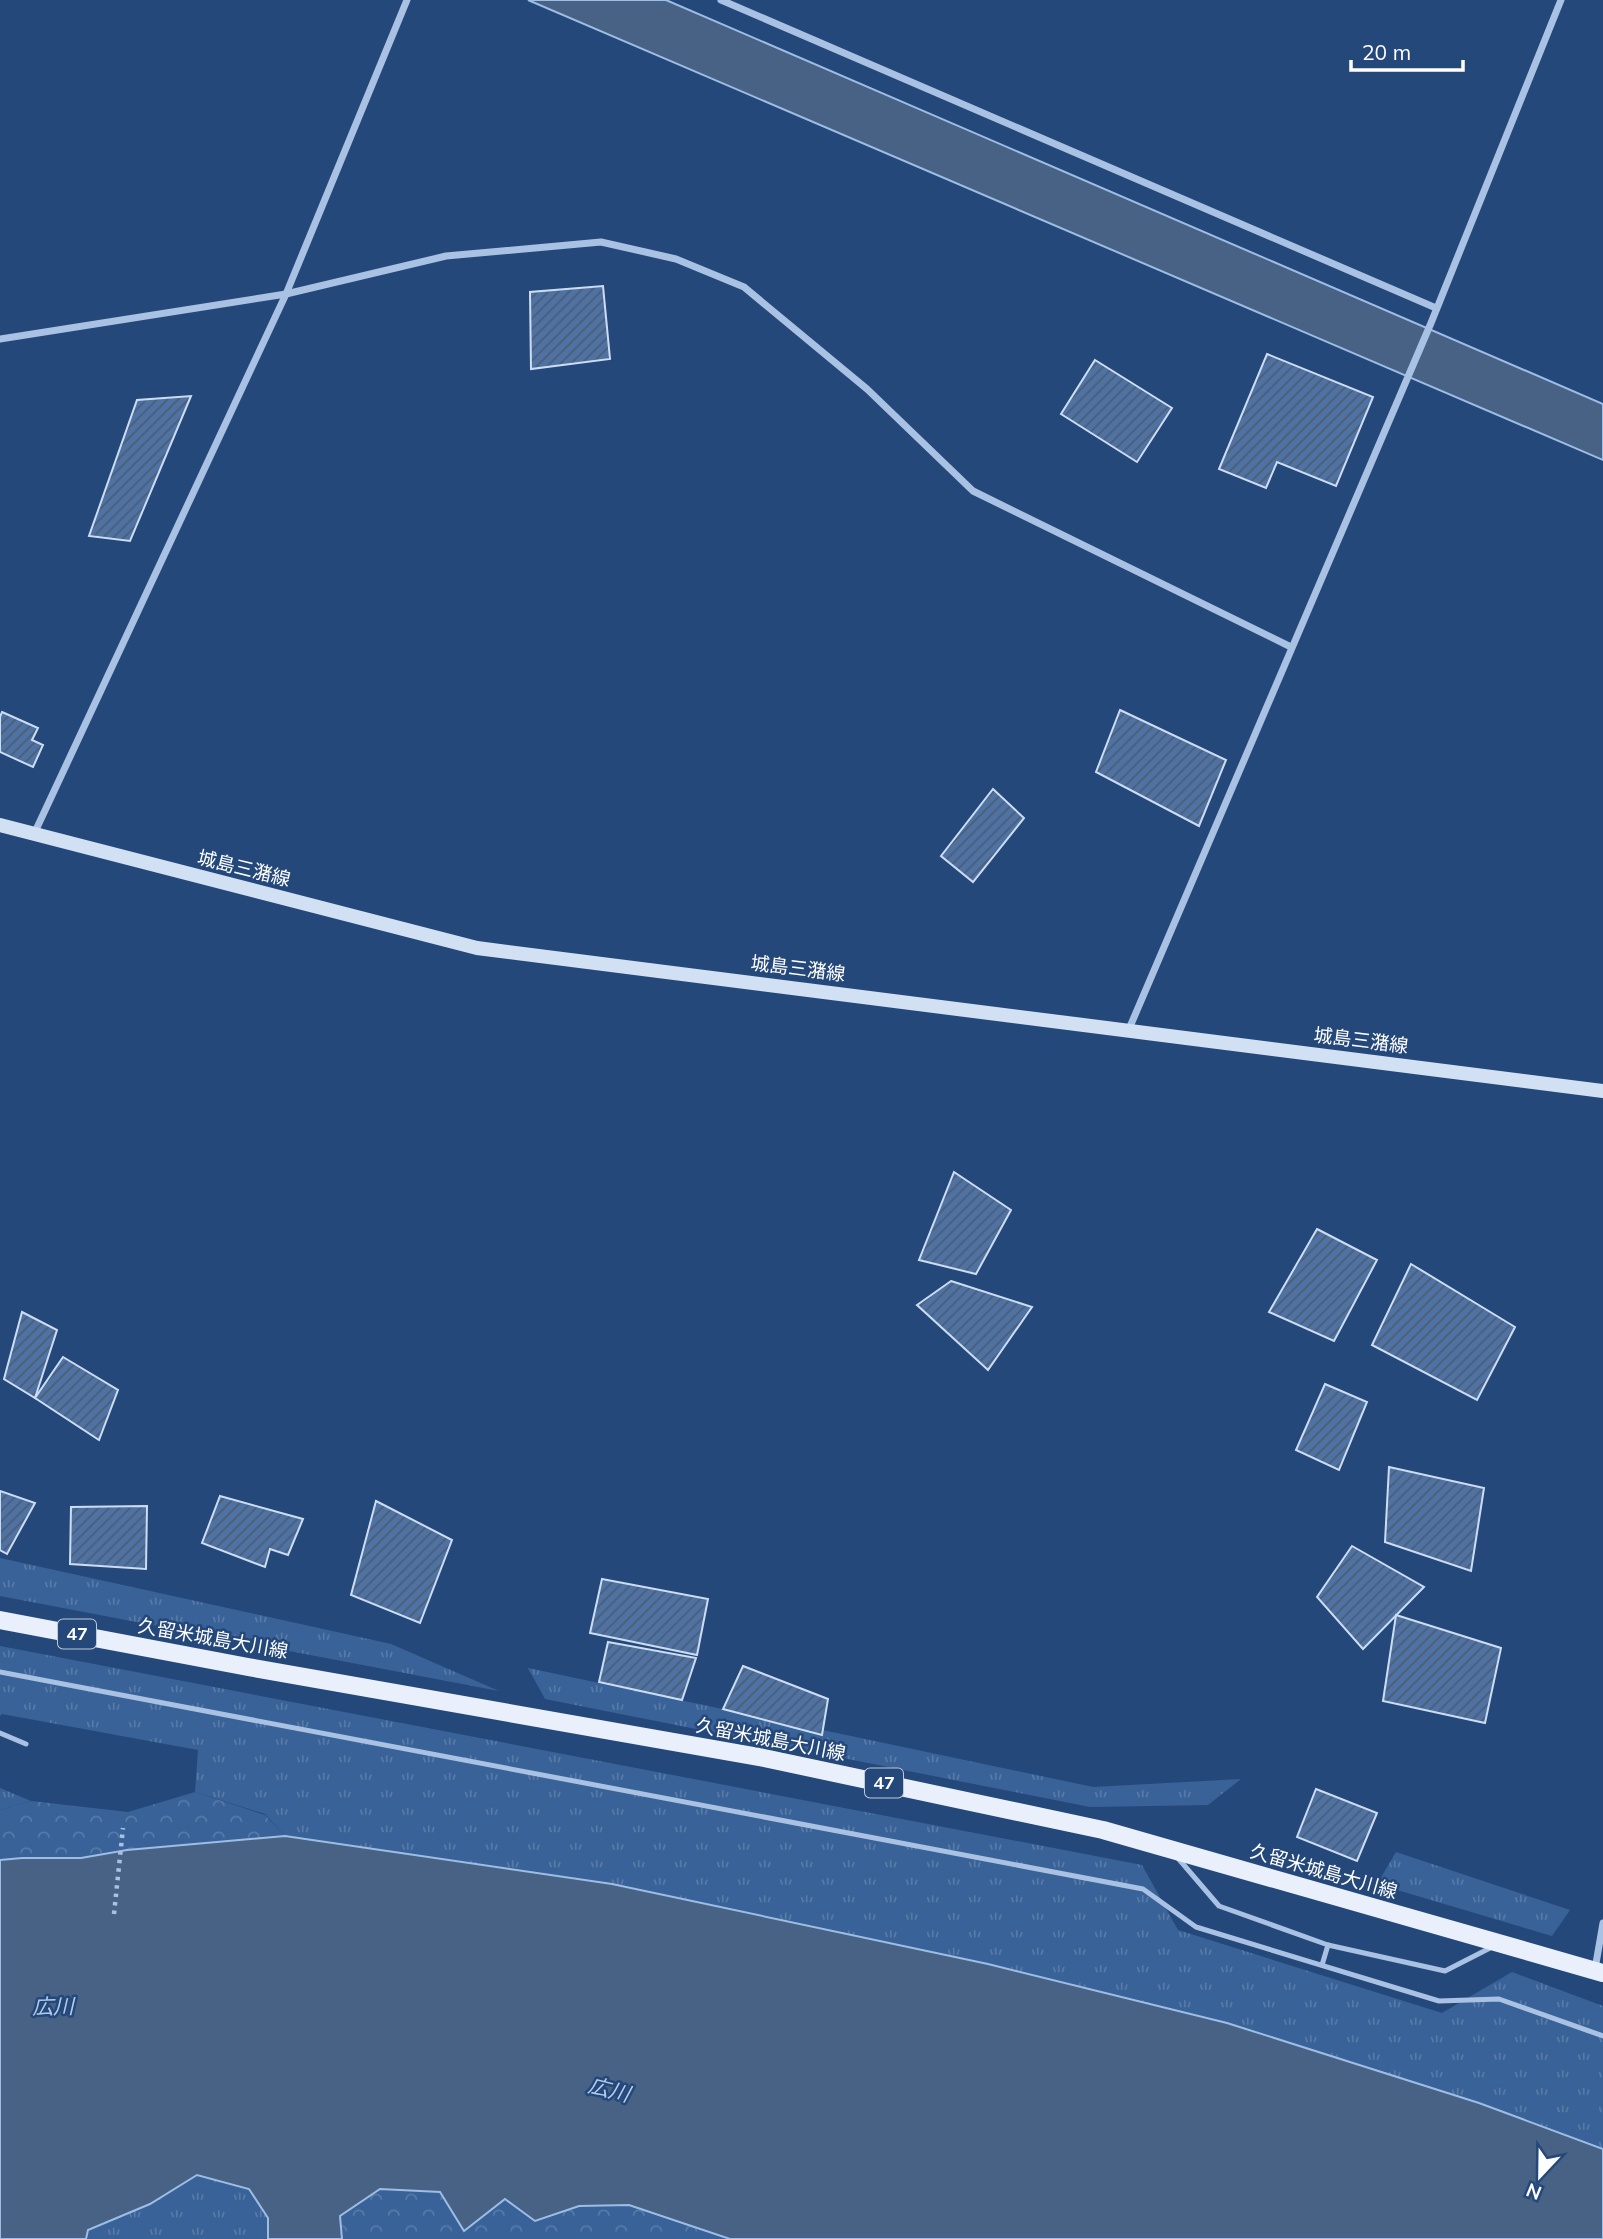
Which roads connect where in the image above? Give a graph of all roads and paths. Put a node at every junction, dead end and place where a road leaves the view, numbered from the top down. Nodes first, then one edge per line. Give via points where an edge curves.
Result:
1 (407, 0) edge
2 (721, 0) edge
3 (1561, 0) edge
4 (286, 295) junction
5 (1436, 308) junction
6 (0, 340) edge
7 (1291, 647) junction
8 (0, 825) edge
9 (33, 835) junction
10 (1129, 1029) junction
11 (1603, 1091) edge
12 (0, 1620) edge
13 (0, 1672) edge
14 (0, 1733) edge
15 (26, 1744) dead end
16 (123, 1828) dead end
17 (1171, 1849) junction
18 (114, 1914) dead end
19 (1603, 1923) edge
20 (1501, 1943) junction
21 (1328, 1945) junction
22 (1322, 1965) junction
23 (1599, 1971) edge
24 (1603, 2036) edge

1 - 4 street
2 - 5 street
3 - 5 street
4 - 6 street
4 - 7 street via 472,253 601,242 676,259 744,287 867,389 973,491
4 - 9 street
5 - 7 street
7 - 10 street
8 - 9 main road, 城島三潴線
9 - 10 main road, 城島三潴線 via 477,948
10 - 11 main road, 城島三潴線
12 - 17 main road, 久留米城島大川線 / 47 via 764,1758 1103,1830
13 - 22 lane via 1143,1889 1196,1927
14 - 15 lane
16 - 18 path
17 - 20 main road, 久留米城島大川線 / 47
17 - 21 lane via 1219,1906
19 - 23 street
20 - 21 lane via 1445,1971
20 - 23 main road, 久留米城島大川線 / 47
21 - 22 lane
22 - 24 lane via 1439,2001 1499,2000

